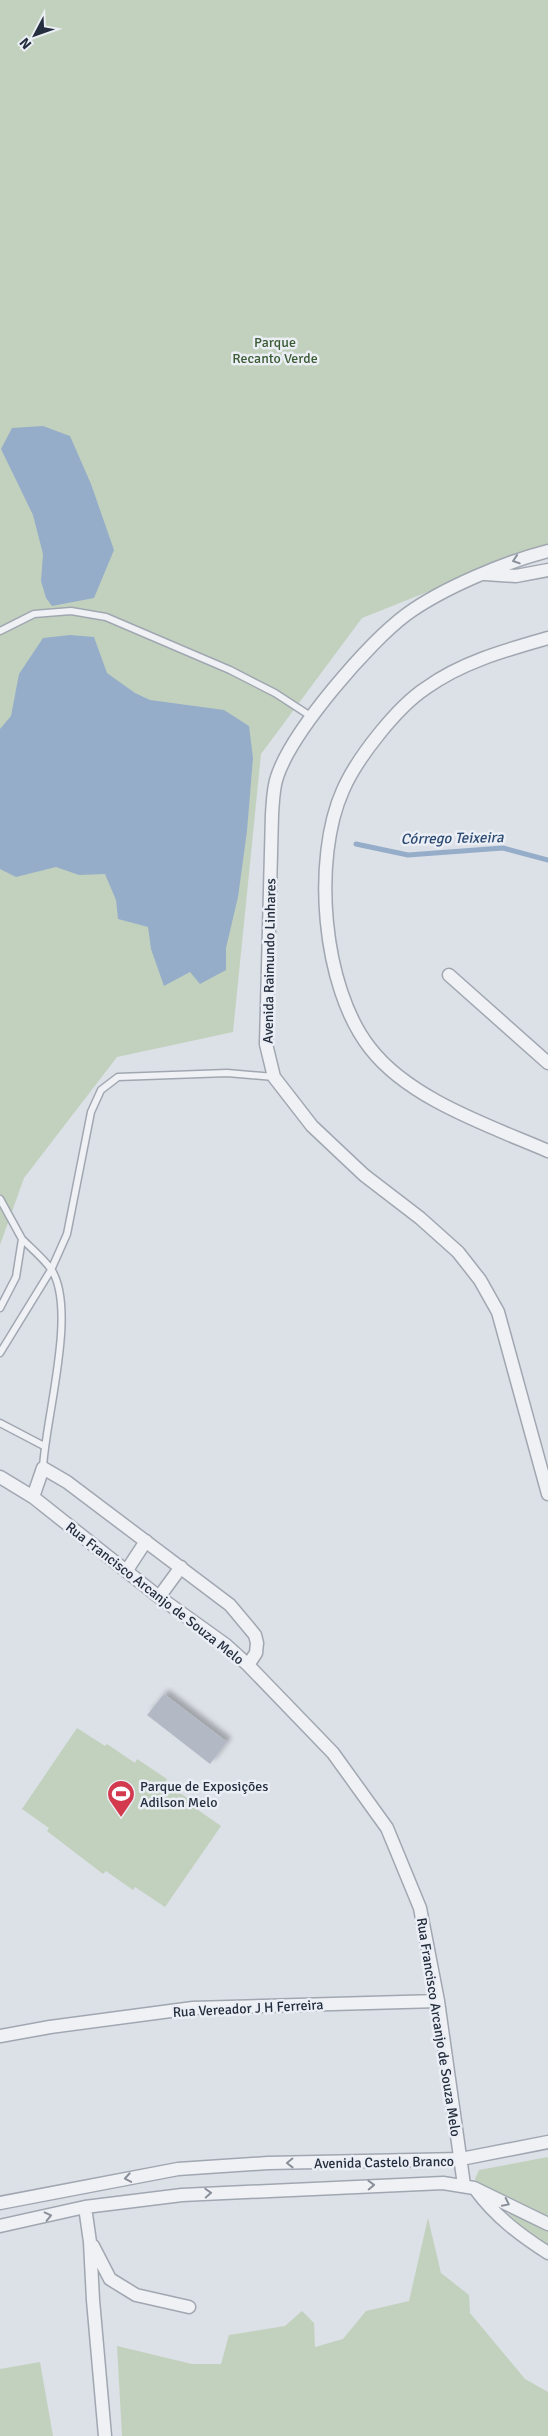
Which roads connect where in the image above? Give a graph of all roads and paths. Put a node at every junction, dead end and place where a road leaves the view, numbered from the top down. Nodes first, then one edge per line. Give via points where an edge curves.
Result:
1 (548, 551) edge
2 (548, 570) edge
3 (485, 574) junction
4 (1, 633) edge
5 (548, 638) edge
6 (312, 717) junction
7 (449, 975) dead end
8 (548, 1063) edge
9 (274, 1077) junction
10 (548, 1151) edge
11 (0, 1199) edge
12 (22, 1238) junction
13 (52, 1270) junction
14 (0, 1308) edge
15 (0, 1353) edge
16 (0, 1423) edge
17 (44, 1446) junction
18 (42, 1468) junction
19 (0, 1477) edge
20 (548, 1494) edge
21 (33, 1497) junction
22 (146, 1541) junction
23 (181, 1568) junction
24 (127, 1570) junction
25 (159, 1597) junction
26 (248, 1665) junction
27 (438, 2001) junction
28 (0, 2036) edge
29 (548, 2142) edge
30 (461, 2159) junction
31 (469, 2186) junction
32 (0, 2203) edge
33 (85, 2207) junction
34 (548, 2224) edge
35 (0, 2226) edge
36 (90, 2242) junction
37 (548, 2253) edge
38 (189, 2307) dead end
39 (105, 2436) edge

1 -> 3 street, Avenida Raimundo Linhares via 512,560
2 - 3 street, Avenida Raimundo Linhares via 516,576
3 - 6 street, Avenida Raimundo Linhares via 445,591 401,619 381,636
4 - 6 lane via 15,622 34,614 71,611 106,617 230,670
5 - 10 street via 465,665 426,688 399,711 342,791 324,886 331,958 353,1020 369,1048 393,1073 427,1095
6 - 9 street, Avenida Raimundo Linhares via 289,751 277,778 272,814 266,1044
7 - 8 street
9 - 13 lane via 226,1074 118,1077 100,1090 92,1112 66,1234
9 - 20 street, Avenida Raimundo Linhares via 312,1126 364,1175 458,1252 480,1280 498,1312
11 - 12 lane
12 - 13 lane
12 - 14 lane via 16,1277
13 - 15 lane
13 - 17 lane via 62,1309
16 - 17 lane
17 - 18 lane
18 - 21 street
18 - 22 street via 67,1482
19 - 21 street, Rua Francisco Arcanjo de Souza Melo
21 - 24 street, Rua Francisco Arcanjo de Souza Melo
22 - 23 street
22 - 24 street
23 - 25 street
23 - 26 street via 230,1605 255,1635 256,1653
24 - 25 street, Rua Francisco Arcanjo de Souza Melo
25 - 26 street, Rua Francisco Arcanjo de Souza Melo via 226,1645
26 - 27 street, Rua Francisco Arcanjo de Souza Melo via 333,1753 387,1828 420,1908
27 - 28 street, Rua Vereador J H Ferreira via 193,2008 50,2026
27 - 30 street, Rua Francisco Arcanjo de Souza Melo
29 - 30 street
30 - 31 street, Avenida Castelo Branco
30 -> 32 street, Avenida Castelo Branco via 178,2169
33 -> 31 street, Avenida Castelo Branco via 182,2194 424,2183
31 -> 34 street
31 - 37 street via 492,2211
35 -> 33 street, Avenida Castelo Branco
33 - 36 street
36 - 38 street via 110,2279 136,2295
36 - 39 street

